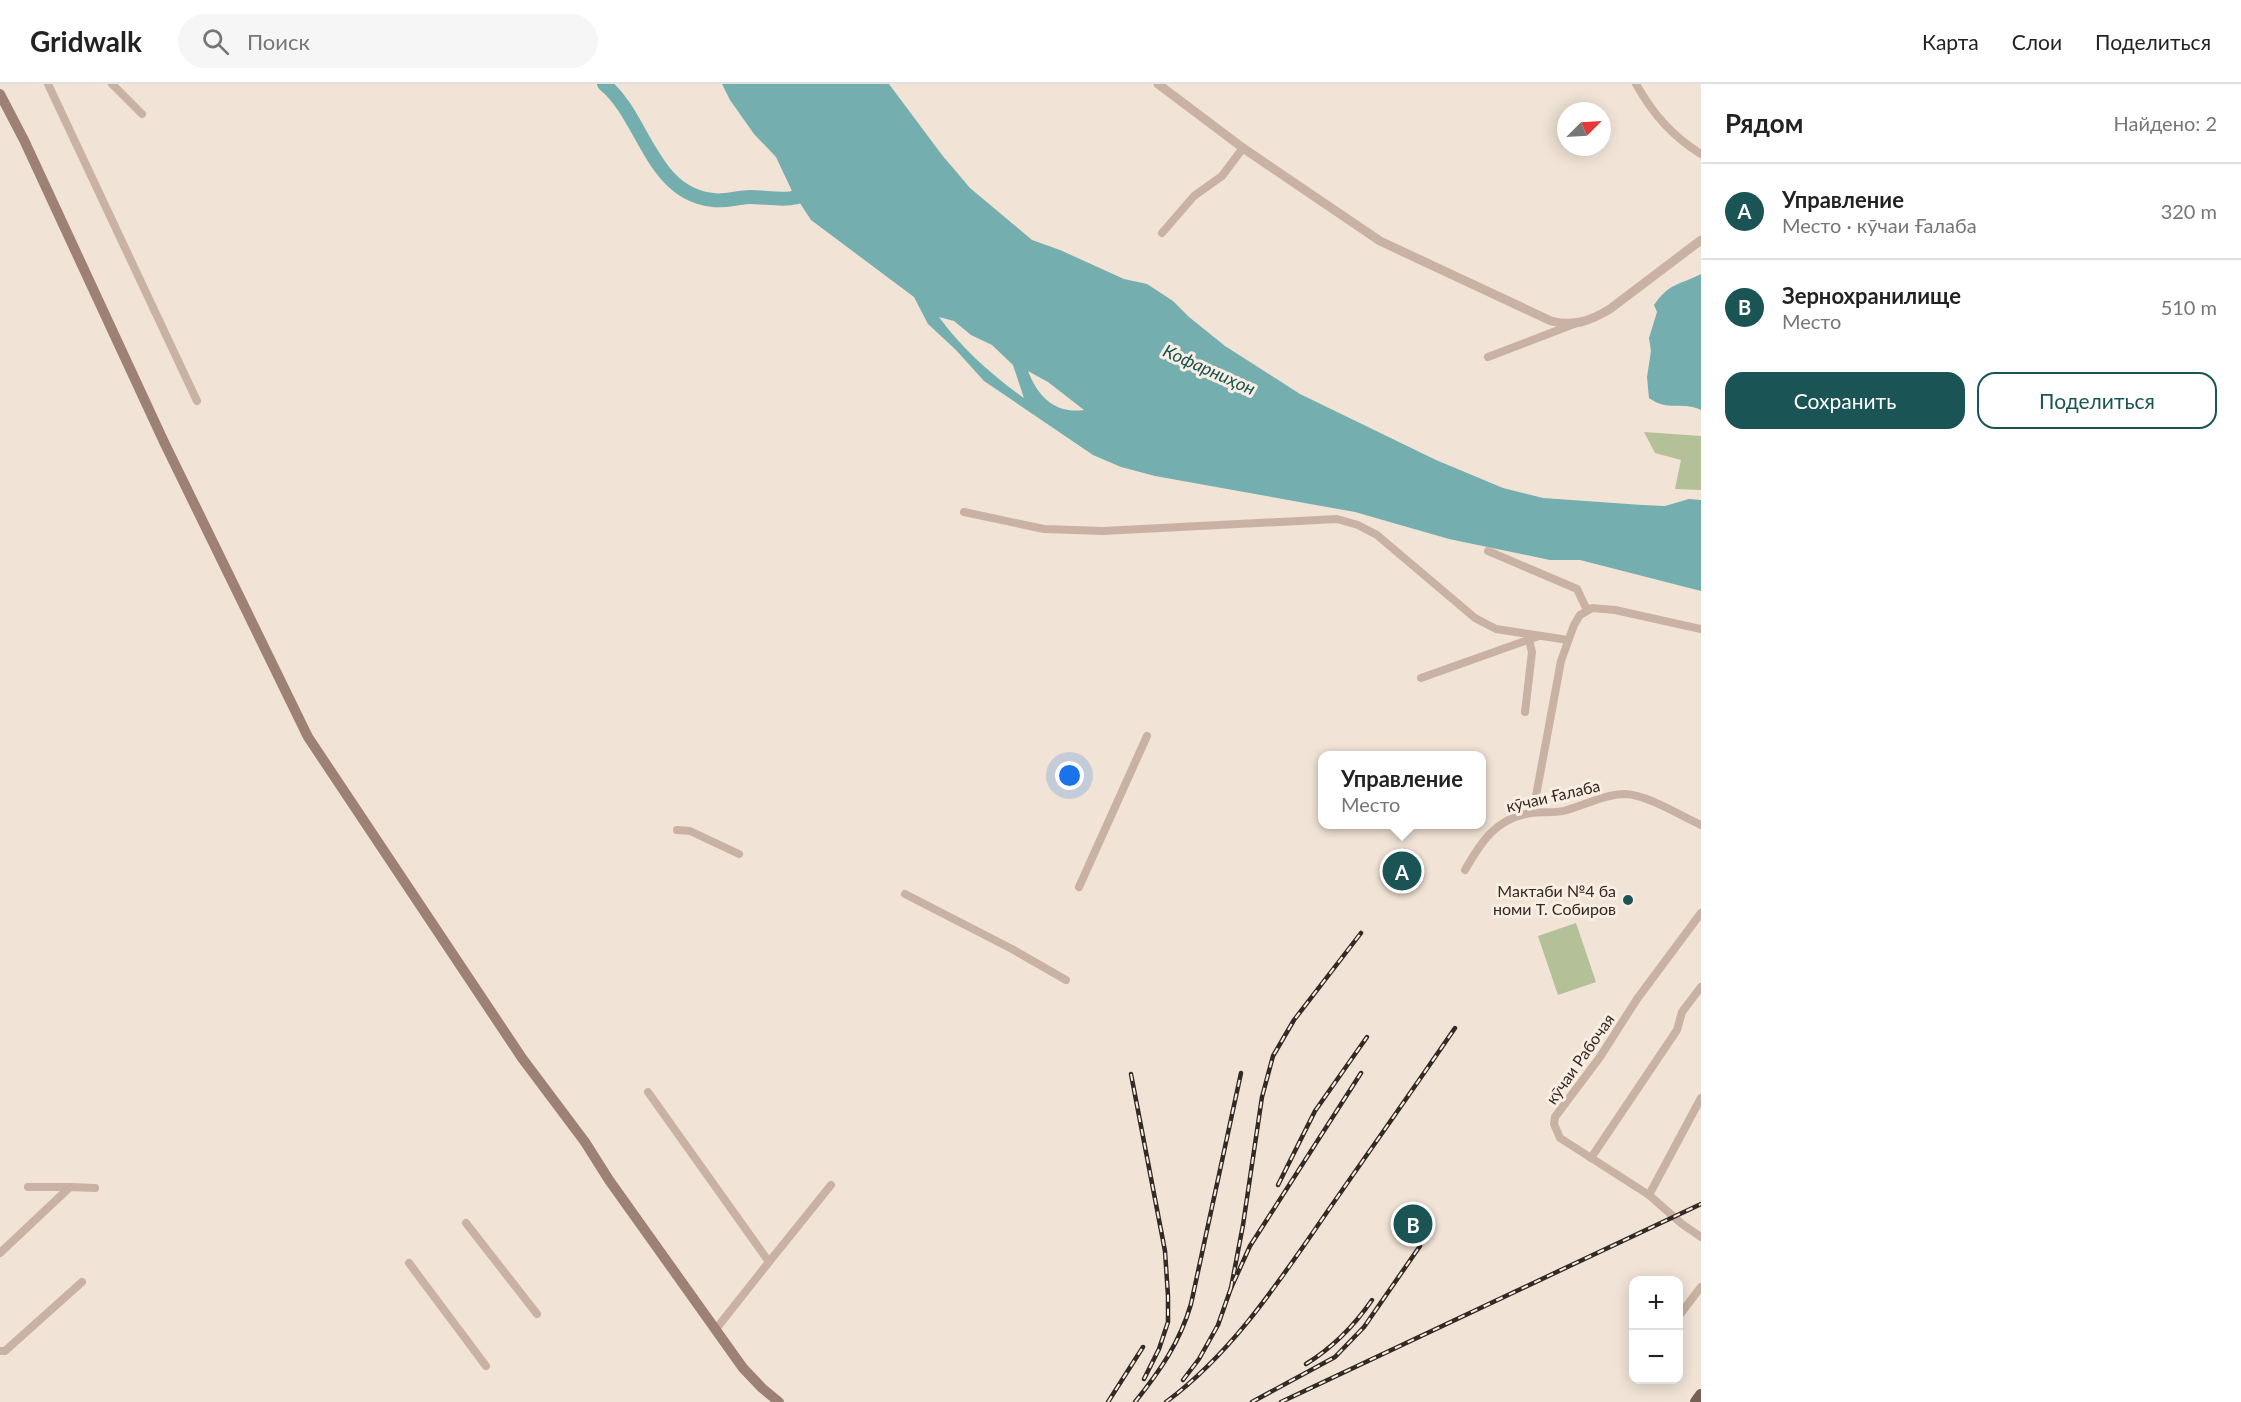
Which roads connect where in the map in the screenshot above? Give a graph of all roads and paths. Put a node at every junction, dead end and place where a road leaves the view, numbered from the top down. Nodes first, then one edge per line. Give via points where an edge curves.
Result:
1 (48, 84) edge
2 (112, 84) edge
3 (1158, 84) edge
4 (1636, 84) edge
5 (0, 94) edge
6 (142, 114) dead end
7 (1243, 148) junction
8 (1701, 154) edge
9 (1162, 233) dead end
10 (1701, 240) edge
11 (1574, 324) junction
12 (1488, 357) dead end
13 (197, 400) dead end
14 (964, 512) dead end
15 (1488, 551) dead end
16 (1587, 610) junction
17 (1701, 629) edge
18 (1541, 635) junction
19 (1529, 640) junction
20 (1568, 640) junction
21 (1421, 678) dead end
22 (1525, 712) dead end
23 (1147, 736) dead end
24 (1533, 812) junction
25 (1701, 825) edge
26 (677, 830) dead end
27 (739, 854) dead end
28 (1465, 870) dead end
29 (1079, 887) dead end
30 (905, 894) dead end
31 (1701, 913) edge
32 (1066, 980) dead end
33 (1701, 987) edge
34 (648, 1092) dead end
35 (1701, 1098) edge
36 (1591, 1158) junction
37 (831, 1185) dead end
38 (28, 1187) dead end
39 (70, 1187) junction
40 (95, 1188) dead end
41 (1649, 1195) junction
42 (466, 1223) dead end
43 (1701, 1237) edge
44 (0, 1253) edge
45 (769, 1262) junction
46 (409, 1263) dead end
47 (82, 1282) dead end
48 (1701, 1287) edge
49 (1683, 1310) edge
50 (537, 1314) dead end
51 (716, 1329) junction
52 (0, 1351) edge
53 (486, 1366) dead end
54 (1701, 1395) edge
55 (779, 1402) edge
56 (1696, 1402) edge

1 - 13 street
2 - 6 street
3 - 7 street
4 - 8 street via 1661,123
5 - 51 main road via 308,737 522,1058
7 - 9 street via 1222,176 1194,196
7 - 11 street via 1380,241 1551,321
10 - 11 street via 1610,309
11 - 12 street
14 - 18 street via 1044,529 1103,531 1337,519 1377,535 1475,618 1496,629
15 - 16 street via 1577,589
16 - 17 street via 1615,610
16 - 20 street via 1580,615
18 - 19 street
18 - 20 street
19 - 21 street
19 - 22 street via 1532,652
20 - 24 street
23 - 29 street
24 - 25 street, кӯчаи Ғалаба via 1557,813 1624,794 1638,796
24 - 28 street, кӯчаи Ғалаба via 1506,820 1493,829
26 - 27 street via 690,831
30 - 32 street
31 - 36 street, кӯчаи Рабочая via 1556,1117 1554,1124 1560,1138
33 - 36 street via 1682,1012 1677,1030
34 - 45 street
35 - 41 street
36 - 41 street, кӯчаи Рабочая
37 - 45 street
38 - 39 street
39 - 40 street
39 - 44 street
41 - 43 street
42 - 50 street
45 - 51 street
46 - 53 street
47 - 52 street via 5,1351
48 - 49 street
51 - 55 main road via 750,1376
54 - 56 main road

